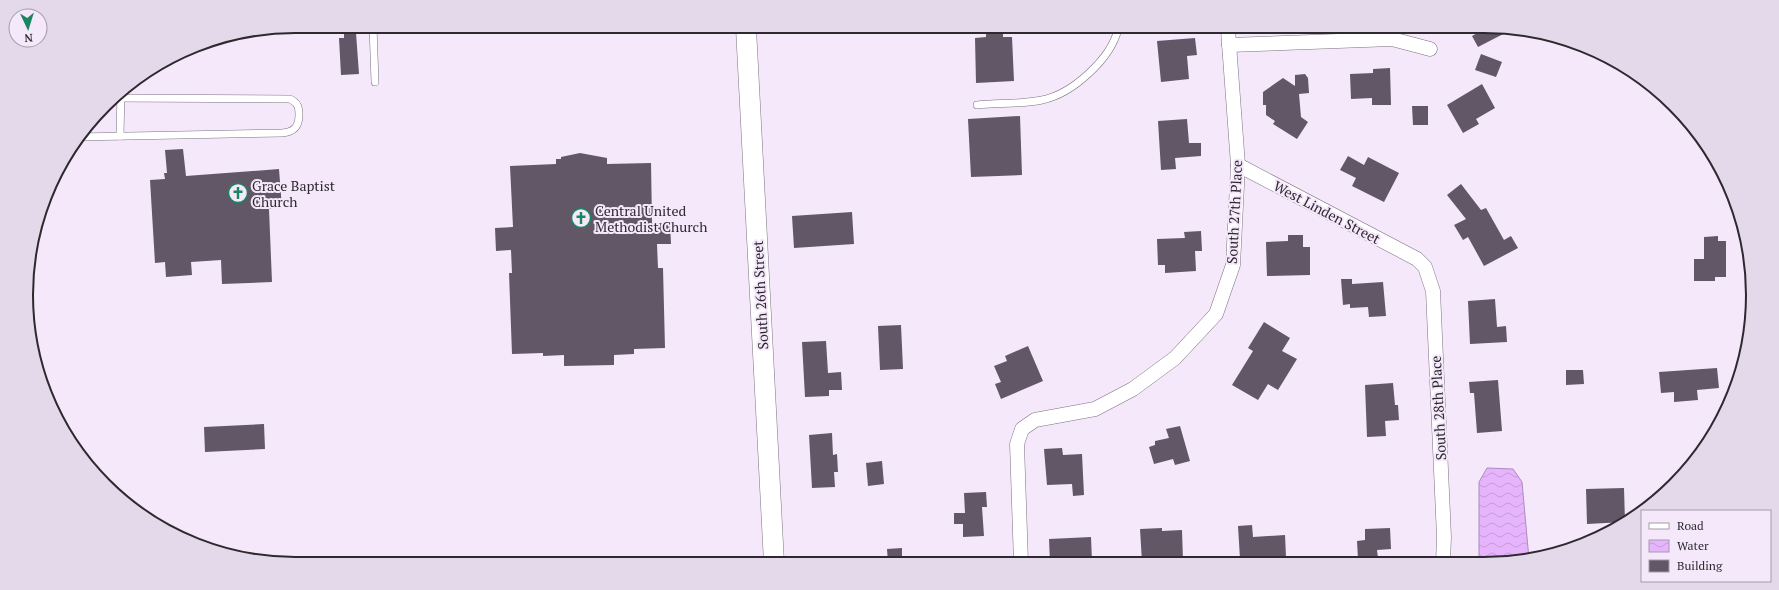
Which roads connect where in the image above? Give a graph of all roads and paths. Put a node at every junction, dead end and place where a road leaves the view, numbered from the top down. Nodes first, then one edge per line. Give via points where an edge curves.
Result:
1 (373, 33) edge
2 (746, 33) edge
3 (1117, 33) edge
4 (1228, 33) edge
5 (1229, 45) junction
6 (1430, 49) dead end
7 (376, 82) dead end
8 (127, 94) edge
9 (121, 99) edge
10 (977, 105) dead end
11 (120, 136) junction
12 (86, 137) edge
13 (1238, 165) junction
14 (1417, 259) joint
15 (774, 557) edge
16 (1021, 557) edge
17 (1443, 557) edge

1 - 7 lane
2 - 15 street, South 26th Street
3 - 10 lane via 1106,56 1087,75 1058,94 1042,100
4 - 5 street, South 27th Place
5 - 6 street via 1392,39
5 - 13 street, South 27th Place
8 - 11 lane via 290,99 296,102 299,108 299,124 288,133
9 - 11 lane
11 - 12 lane
13 - 14 street, West Linden Street
13 - 16 street, South 27th Place via 1233,265 1216,314 1174,358 1133,389 1095,409 1035,420 1022,429 1018,444
14 - 17 street, South 28th Place via 1425,267 1433,291

